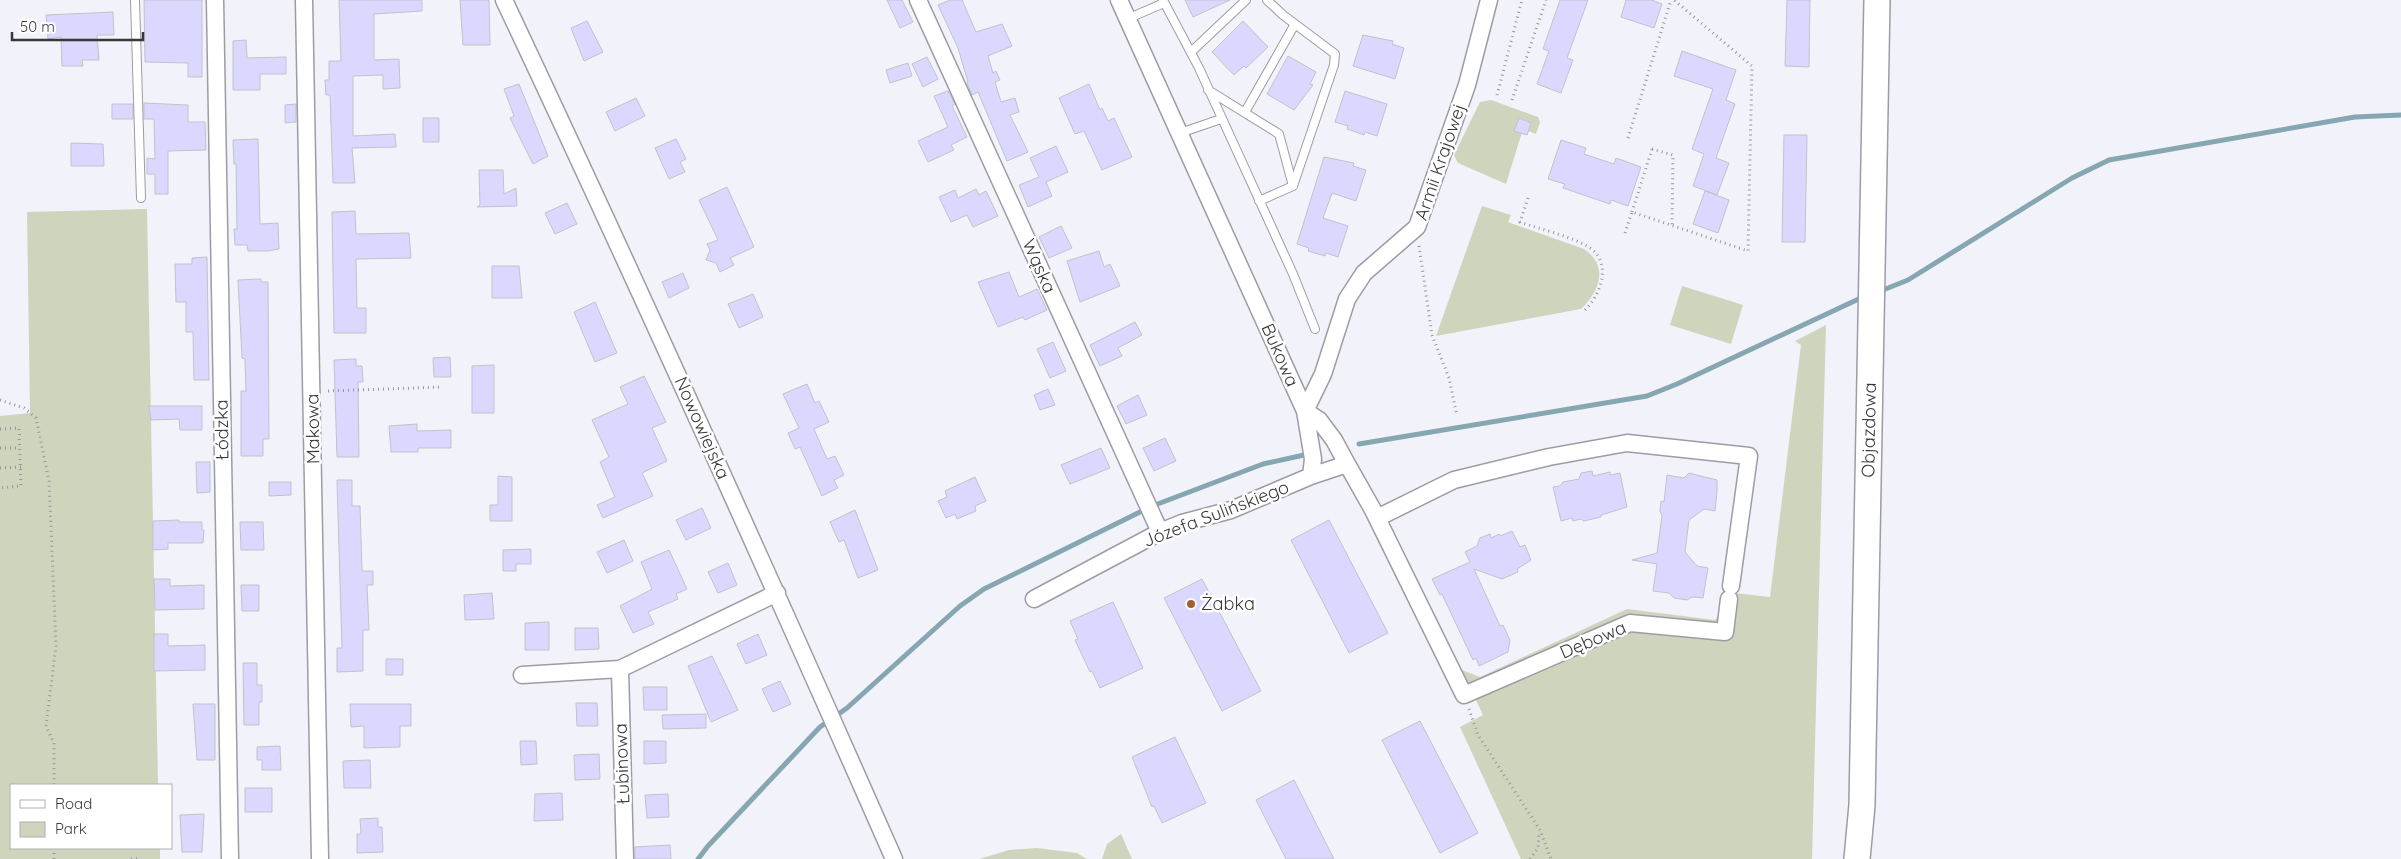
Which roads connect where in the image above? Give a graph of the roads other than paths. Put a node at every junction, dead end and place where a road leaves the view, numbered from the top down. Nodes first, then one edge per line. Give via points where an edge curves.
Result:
1 (135, 0) edge
2 (215, 0) edge
3 (304, 0) edge
4 (504, 0) edge
5 (918, 0) edge
6 (1119, 0) edge
7 (1246, 0) edge
8 (1267, 0) edge
9 (1489, 0) edge
10 (1878, 0) edge
11 (1164, 1) edge
12 (1127, 19) junction
13 (1295, 24) junction
14 (1191, 52) junction
15 (1208, 90) junction
16 (1245, 112) junction
17 (1221, 119) junction
18 (1180, 133) junction
19 (1293, 186) junction
20 (141, 198) dead end
21 (1259, 201) junction
22 (1315, 329) dead end
23 (1305, 411) junction
24 (1348, 464) junction
25 (1311, 476) junction
26 (1377, 518) junction
27 (1160, 532) junction
28 (777, 593) junction
29 (1034, 599) dead end
30 (620, 669) junction
31 (522, 675) dead end
32 (1464, 695) joint
33 (230, 859) edge
34 (320, 859) edge
35 (625, 859) edge
36 (894, 859) edge
37 (1857, 859) edge

1 - 20 lane
2 - 33 street, Łódzka
3 - 34 street, Makowa
4 - 28 street, Nowowiejska
5 - 27 street, Wąska
6 - 12 street, Bukowa
7 - 14 lane
8 - 13 lane
9 - 23 street, Armii Krajowej via 1467,85 1417,228 1364,273 1347,299 1323,374
10 - 37 main road, Objazdowa via 1862,805
11 - 12 lane
11 - 14 lane
12 - 18 street, Bukowa
13 - 16 lane
13 - 19 lane via 1335,54
14 - 15 lane
15 - 16 lane
15 - 17 lane
16 - 19 lane via 1279,134
17 - 18 lane
17 - 21 lane
18 - 23 street, Bukowa
19 - 21 lane
21 - 22 lane
23 - 24 street, Bukowa via 1319,420
23 - 25 street via 1313,458
24 - 25 street, Józefa Sulińskiego
24 - 26 street, Bukowa
25 - 27 street, Józefa Sulińskiego via 1230,510
26 - 32 street, Bukowa
26 - 32 street, Dębowa via 1454,480 1549,457 1628,443 1749,456 1725,632 1630,623
27 - 29 street, Józefa Sulińskiego
28 - 30 street
28 - 36 street, Nowowiejska
30 - 31 street
30 - 35 street, Łubinowa

